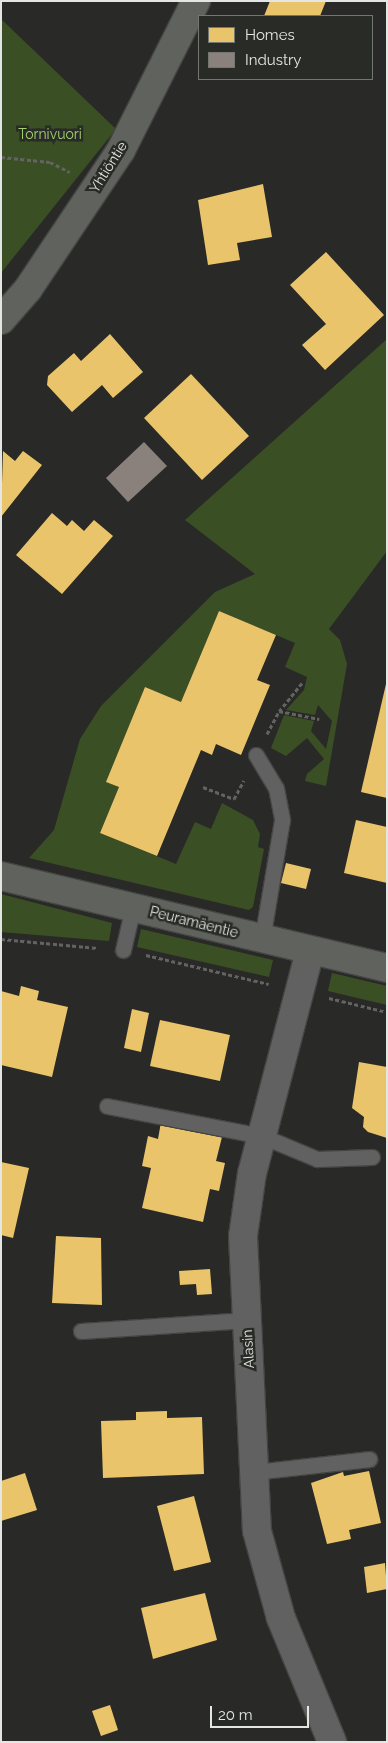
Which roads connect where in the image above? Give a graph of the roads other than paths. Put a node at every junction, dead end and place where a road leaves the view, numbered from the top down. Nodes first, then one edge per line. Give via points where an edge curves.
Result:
1 (196, 1) edge
2 (1, 320) edge
3 (256, 755) dead end
4 (1, 876) edge
5 (133, 907) junction
6 (262, 939) junction
7 (123, 950) road end
8 (310, 951) junction
9 (387, 968) edge
10 (106, 1106) dead end
11 (262, 1136) junction
12 (372, 1157) dead end
13 (247, 1320) junction
14 (81, 1331) dead end
15 (369, 1459) dead end
16 (254, 1472) junction
17 (332, 1742) edge

1 - 2 street, Yhtiöntie via 120,150 28,289
3 - 6 lane via 276,788 282,820
4 - 5 street, Peuramäentie
5 - 6 street, Peuramäentie
5 - 7 lane
6 - 8 street, Peuramäentie
8 - 9 street, Peuramäentie
8 - 11 street, Alasin
10 - 11 lane
11 - 12 lane via 317,1160
11 - 13 street, Alasin via 242,1236
13 - 14 lane
13 - 16 street, Alasin
15 - 16 lane
16 - 17 street, Alasin via 258,1531 281,1618

